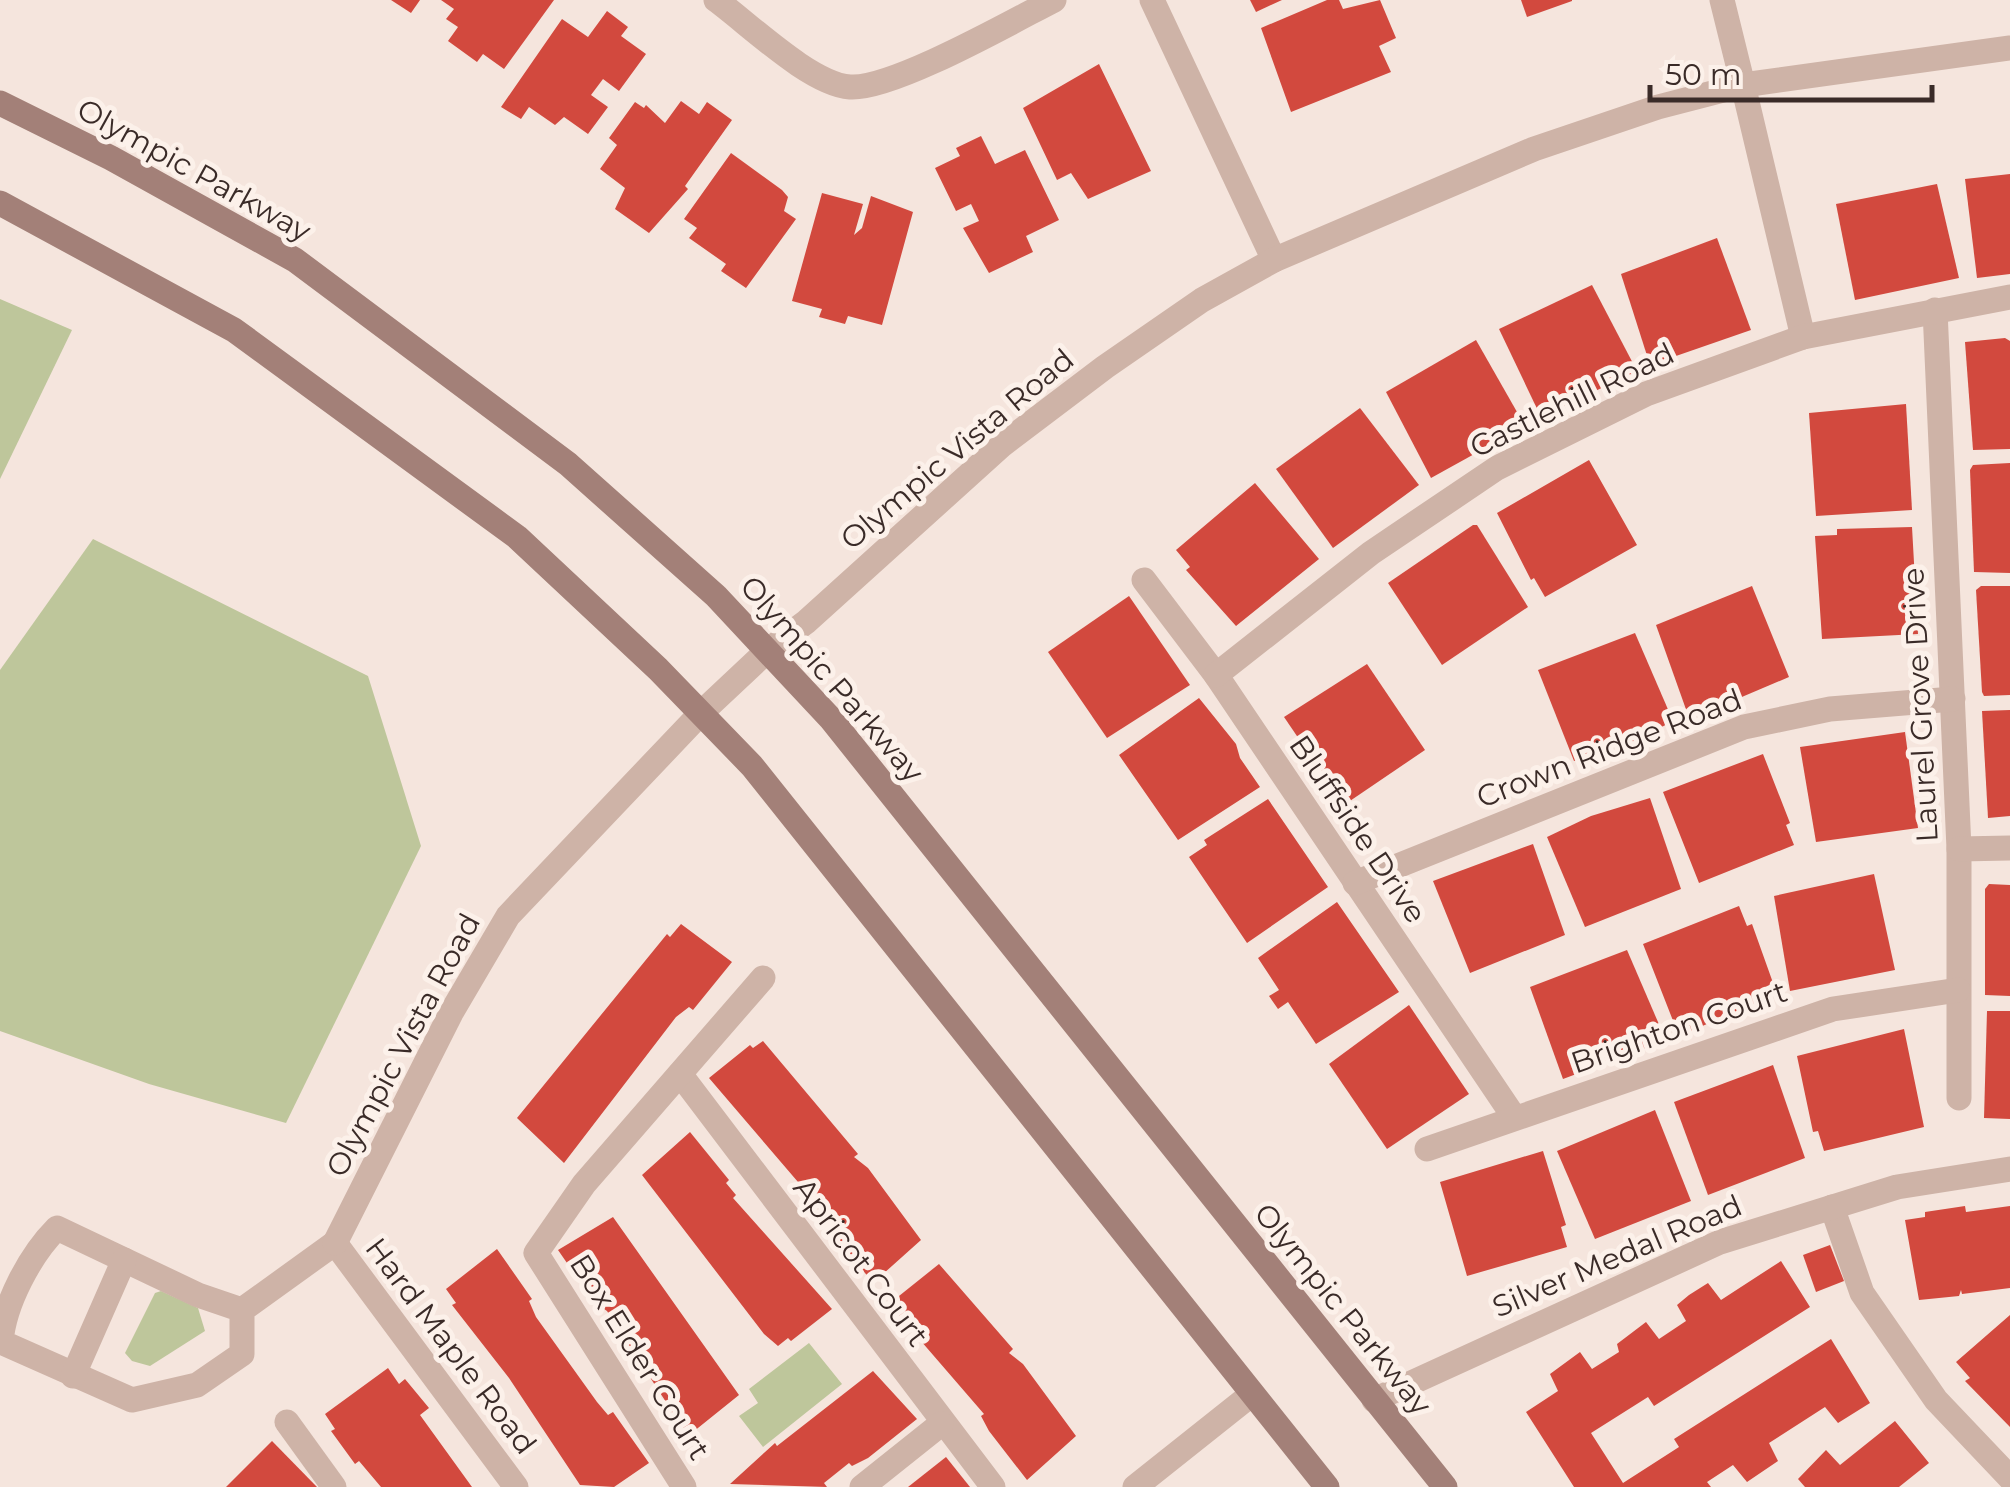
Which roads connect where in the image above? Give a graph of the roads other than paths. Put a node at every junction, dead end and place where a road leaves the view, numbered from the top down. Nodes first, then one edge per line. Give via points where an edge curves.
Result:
1 (716, 0) edge
2 (1054, 0) edge
3 (1152, 0) edge
4 (1722, 0) edge
5 (2010, 48) edge
6 (1743, 85) junction
7 (0, 102) edge
8 (0, 203) edge
9 (1274, 260) junction
10 (2010, 297) edge
11 (1935, 310) junction
12 (1802, 337) junction
13 (1144, 580) dead end
14 (767, 651) junction
15 (1216, 675) junction
16 (1953, 698) junction
17 (701, 712) junction
18 (2010, 848) edge
19 (1959, 849) junction
20 (1356, 883) junction
21 (763, 978) dead end
22 (1958, 990) junction
23 (680, 1074) junction
24 (1959, 1098) dead end
25 (1514, 1117) junction
26 (1427, 1149) dead end
27 (2010, 1169) edge
28 (1832, 1207) junction
29 (335, 1243) junction
30 (124, 1260) junction
31 (242, 1310) junction
32 (73, 1376) junction
33 (1252, 1394) junction
34 (1374, 1400) junction
35 (288, 1422) dead end
36 (941, 1424) junction
37 (2010, 1478) edge
38 (675, 1484) edge
39 (334, 1487) edge
40 (516, 1487) edge
41 (862, 1487) edge
42 (992, 1487) edge
43 (1136, 1487) edge
44 (1327, 1487) edge
45 (1445, 1487) edge

1 - 2 street via 814,74 851,88 947,56
3 - 9 street
4 - 6 street
5 - 6 street, Olympic Vista Road
6 - 9 street, Olympic Vista Road via 1534,149
6 - 12 street
7 - 14 main road, Olympic Parkway via 295,260 568,464 716,596
8 - 17 main road via 248,340 517,538
9 - 14 street, Olympic Vista Road via 1202,300 1002,445
10 - 11 street, Castlehill Road
11 - 12 street, Castlehill Road
11 - 16 street, Laurel Grove Drive
12 - 15 street, Castlehill Road via 1646,394 1497,468 1371,553
13 - 15 street, Bluffside Drive
14 - 17 street, Olympic Vista Road
14 - 34 main road, Olympic Parkway via 832,719
15 - 20 street, Bluffside Drive
16 - 19 street, Laurel Grove Drive
16 - 20 street, Crown Ridge Road via 1830,709 1744,727
17 - 29 street, Olympic Vista Road via 508,916 450,1014
17 - 33 main road via 752,766
18 - 19 street
19 - 22 street, Laurel Grove Drive
20 - 25 street, Bluffside Drive
21 - 23 street
22 - 24 street, Laurel Grove Drive
22 - 25 street, Brighton Court via 1833,1010
23 - 36 street, Apricot Court
23 - 38 street, Box Elder Court via 584,1184 536,1253
25 - 26 street, Brighton Court
27 - 28 street, Silver Medal Road via 1897,1188
28 - 34 street, Silver Medal Road via 1720,1242
28 - 37 street via 1862,1293 1936,1400
29 - 31 street
29 - 40 street, Hard Maple Road
30 - 31 street
30 - 32 street
30 - 32 street via 56,1228 39,1246 2,1325 1,1342
31 - 32 street via 242,1354 197,1385 132,1400
33 - 43 street
33 - 44 main road
34 - 45 main road, Olympic Parkway
35 - 39 street
36 - 41 street
36 - 42 street, Apricot Court

